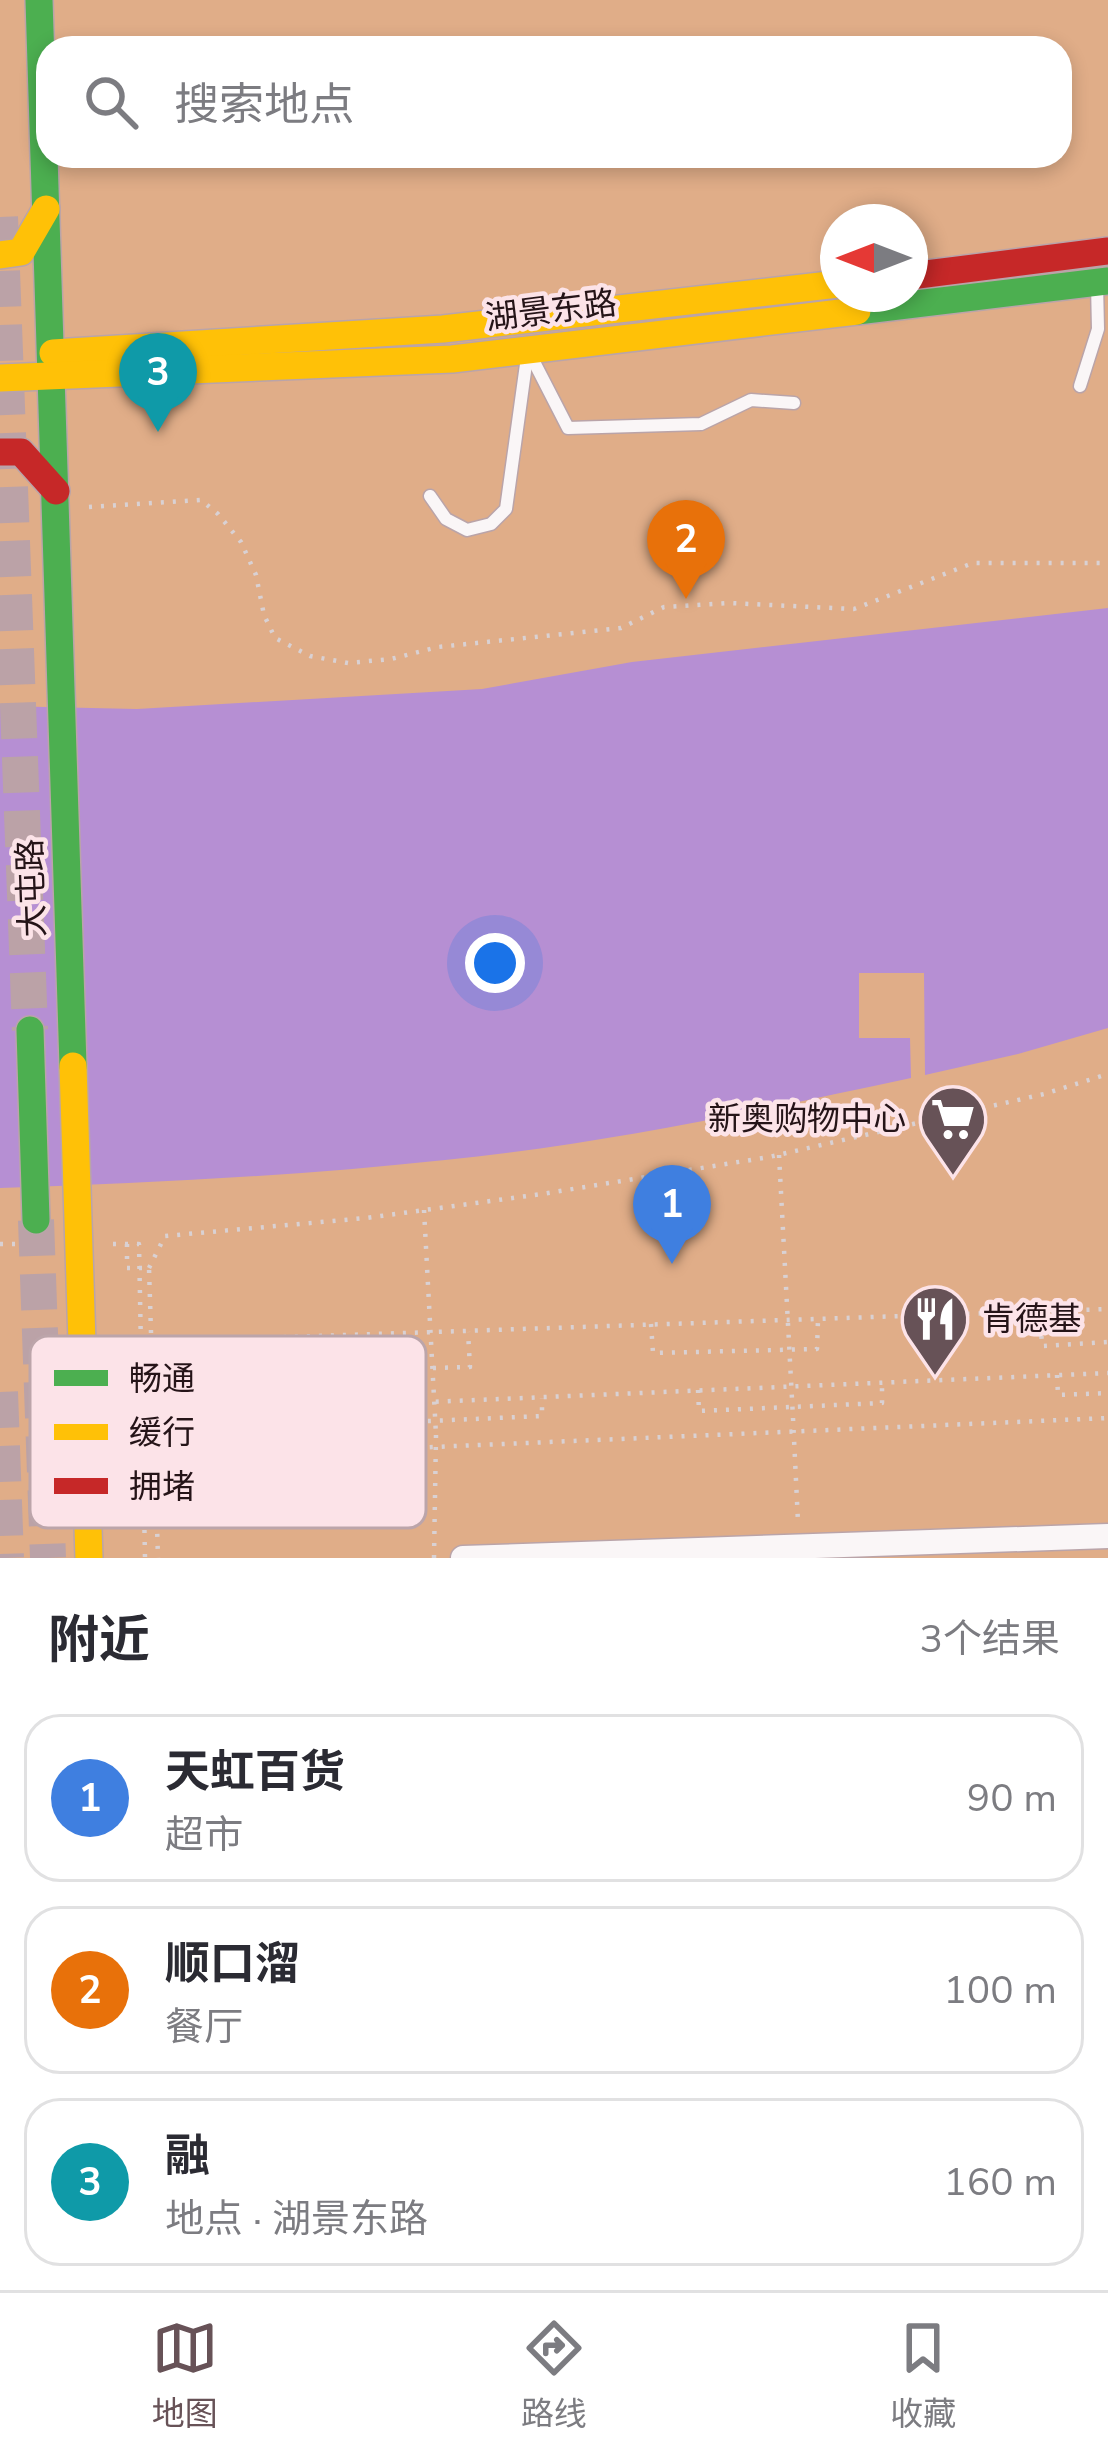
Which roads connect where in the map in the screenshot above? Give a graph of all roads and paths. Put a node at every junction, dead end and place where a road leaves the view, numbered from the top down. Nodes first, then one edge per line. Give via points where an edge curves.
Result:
1 (39, 0) edge
2 (40, 36) edge
3 (45, 168) edge
4 (46, 209) junction
5 (1108, 251) edge
6 (0, 255) edge
7 (928, 274) edge
8 (1102, 282) edge
9 (820, 286) edge
10 (528, 350) junction
11 (0, 355) edge
12 (51, 365) junction
13 (0, 378) edge
14 (1080, 386) dead end
15 (794, 403) dead end
16 (0, 452) edge
17 (56, 490) junction
18 (430, 496) dead end
19 (83, 507) dead end
20 (1108, 563) edge
21 (30, 1030) tunnel mouth
22 (1108, 1074) edge
23 (779, 1155) junction
24 (424, 1210) junction
25 (36, 1220) tunnel mouth
26 (110, 1229) dead end
27 (127, 1244) junction
28 (139, 1268) junction
29 (149, 1268) junction
30 (1108, 1309) edge
31 (1040, 1312) junction
32 (818, 1319) junction
33 (650, 1324) junction
34 (468, 1331) junction
35 (82, 1336) edge
36 (140, 1336) edge
37 (151, 1336) edge
38 (309, 1336) edge
39 (1108, 1342) edge
40 (789, 1349) junction
41 (433, 1369) junction
42 (1108, 1373) edge
43 (1057, 1375) junction
44 (882, 1382) junction
45 (698, 1390) junction
46 (1108, 1393) edge
47 (542, 1398) junction
48 (426, 1403) edge
49 (792, 1406) junction
50 (1108, 1418) edge
51 (426, 1421) edge
52 (436, 1421) junction
53 (794, 1430) junction
54 (426, 1448) edge
55 (435, 1448) junction
56 (87, 1528) edge
57 (144, 1528) edge
58 (157, 1528) edge
59 (1108, 1536) edge
60 (799, 1546) junction
61 (88, 1558) edge
62 (145, 1558) edge
63 (158, 1558) edge
64 (434, 1558) edge
65 (464, 1558) edge

1 - 2 street, 大屯路
3 - 4 street, 大屯路
4 - 6 street via 21,252
4 - 12 street, 大屯路
5 - 7 street
8 - 10 street, 湖景东路
8 - 14 lane
9 - 12 street, 湖景东路
10 - 12 street, 湖景东路 via 452,359
10 - 15 lane via 568,428 701,424 751,400
10 - 18 lane via 506,509 491,524 467,530 446,519
11 - 12 street, 湖景东路
12 - 13 street, 湖景东路
12 - 17 street, 大屯路
16 - 17 street via 21,452
17 - 35 street, 大屯路
19 - 20 path via 200,500 241,542 275,638 348,663 621,628 664,607 854,609 973,563
21 - 25 street
22 - 23 path
23 - 24 path
23 - 40 path, bridge
24 - 29 path via 165,1236
24 - 41 path, bridge
26 - 27 path via 110,1244
27 - 28 path via 127,1268
27 - 28 path via 139,1244
28 - 29 path
28 - 36 path
29 - 37 path
30 - 31 path
31 - 32 path
31 - 39 path via 1042,1346
32 - 33 path
32 - 40 path via 817,1349
33 - 34 path
33 - 40 path via 653,1353
34 - 38 path
34 - 41 path via 470,1367
40 - 49 path, bridge
41 - 52 path, bridge
42 - 43 path
43 - 44 path
43 - 46 path via 1058,1395
44 - 45 path
44 - 49 path via 882,1403
45 - 47 path
45 - 49 path via 699,1411
47 - 48 path
47 - 52 path via 542,1416
49 - 53 path, bridge
50 - 53 path
51 - 52 path
52 - 55 path, bridge
53 - 55 path
53 - 60 path
54 - 55 path
55 - 64 path
56 - 61 street, 大屯路
57 - 62 path
58 - 63 path
59 - 60 street
60 - 65 street

